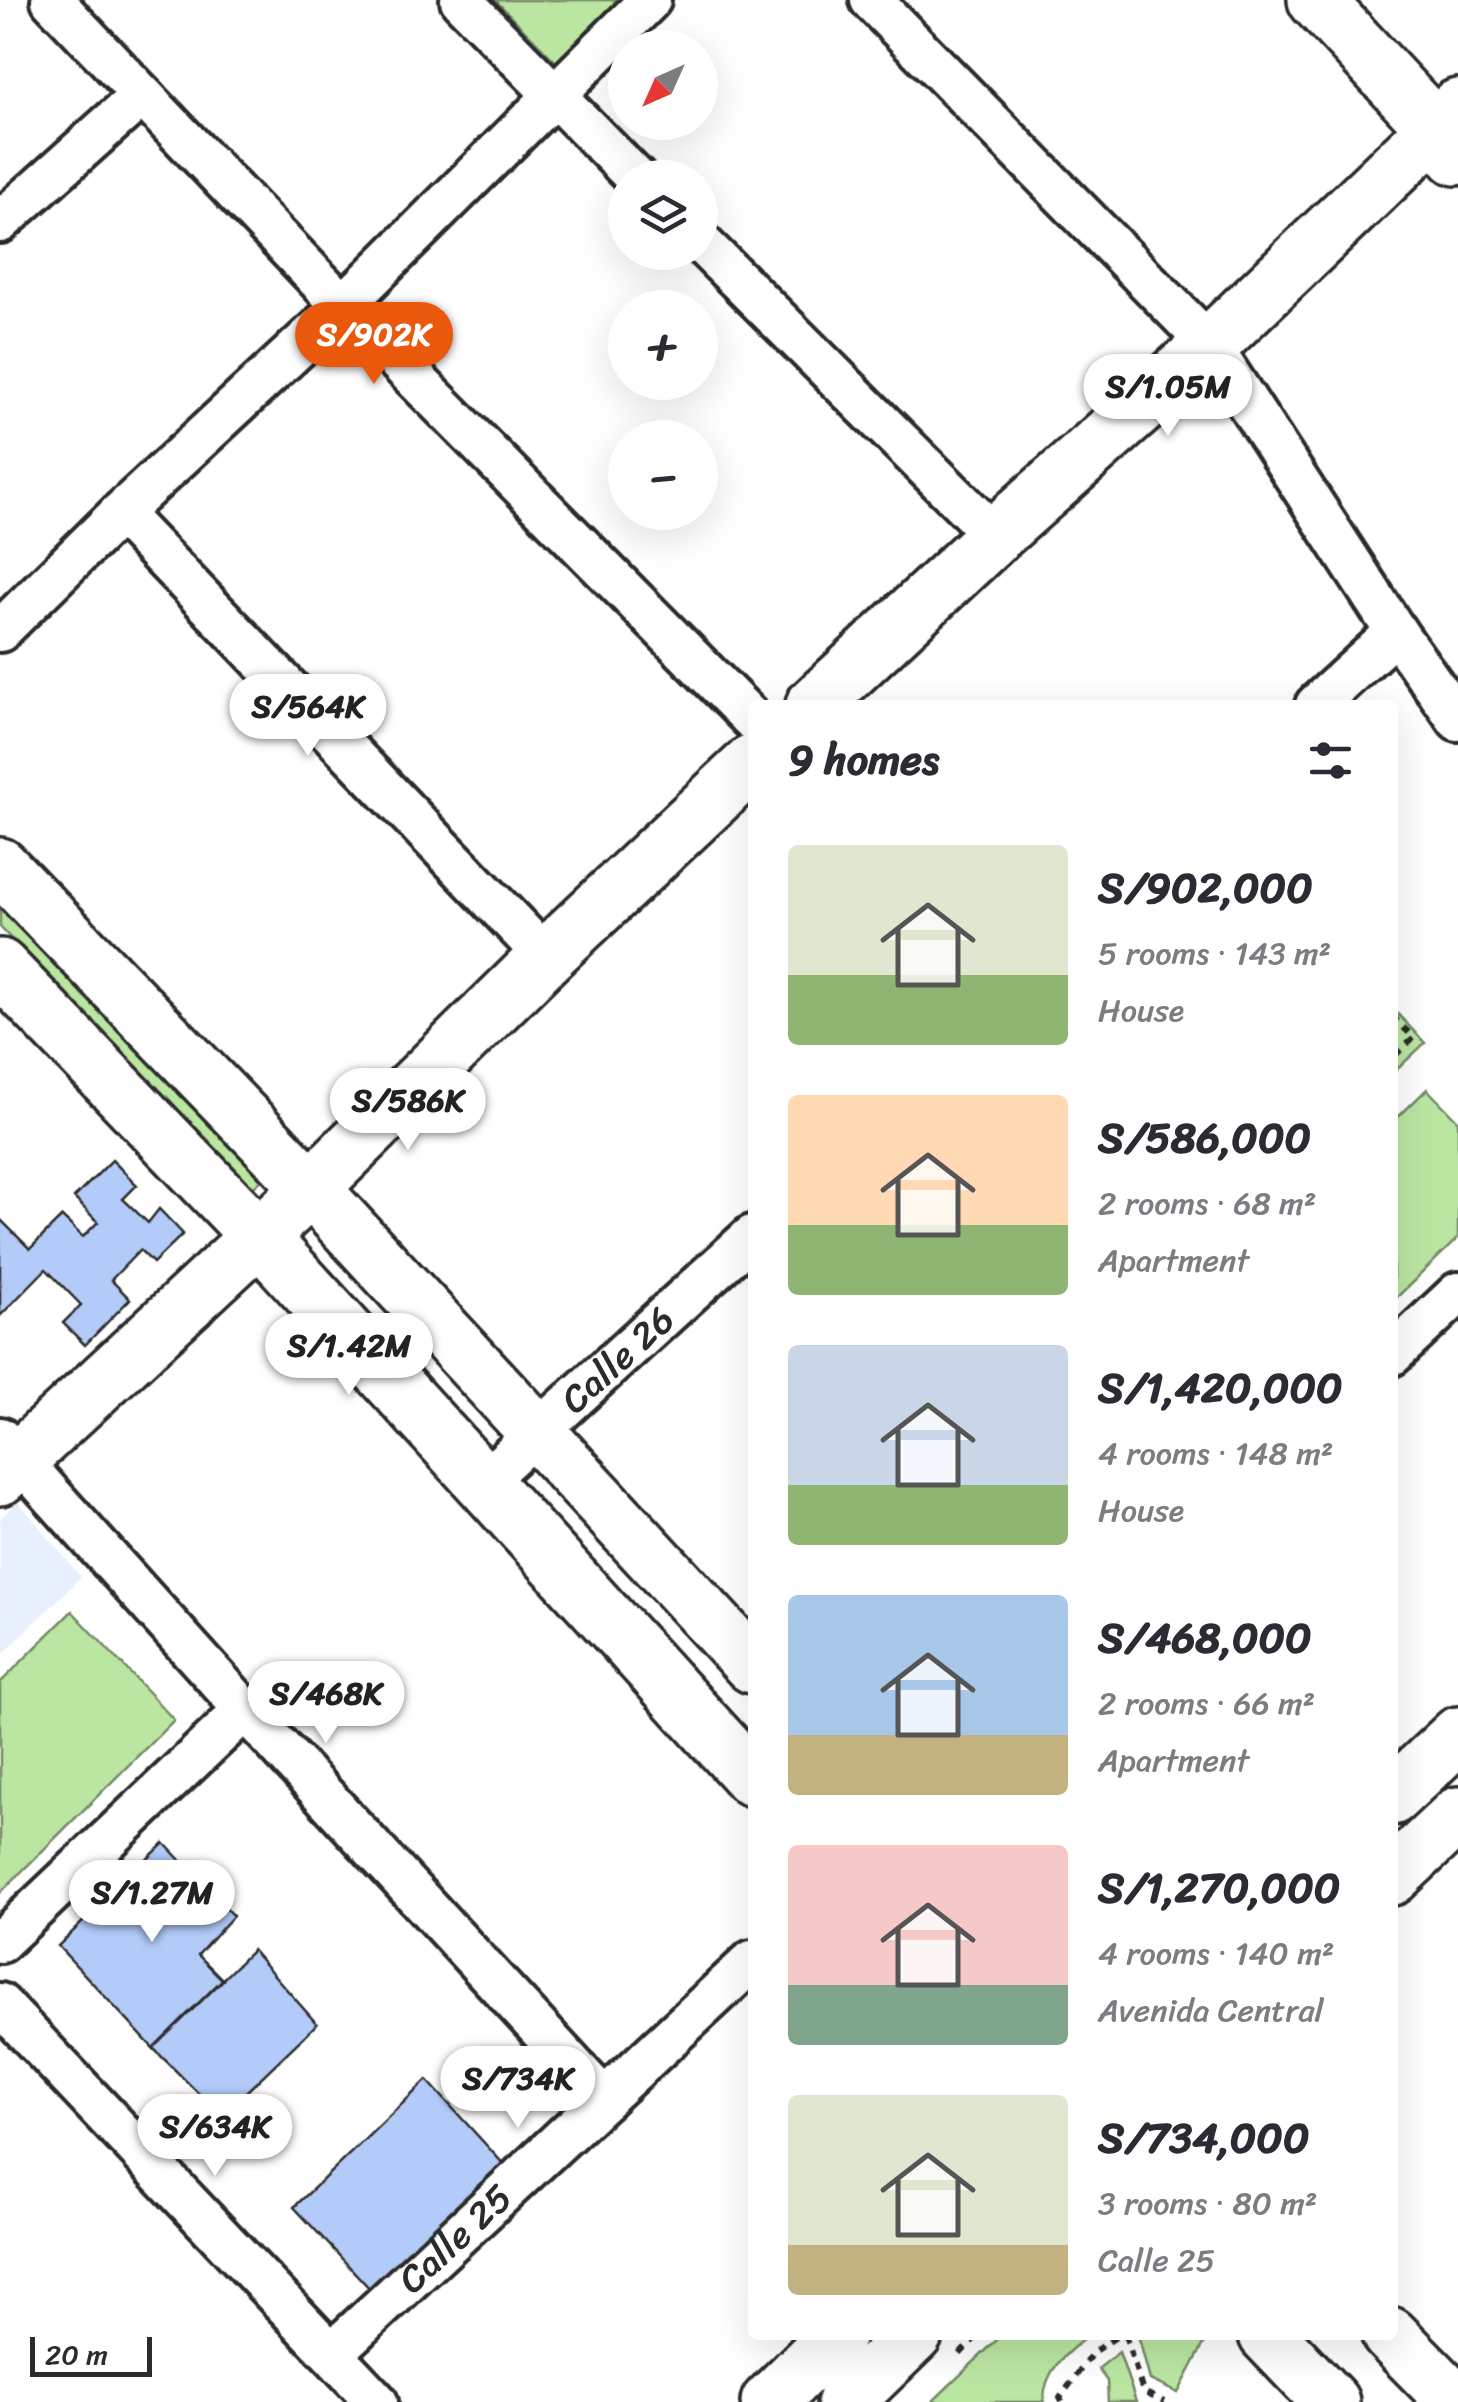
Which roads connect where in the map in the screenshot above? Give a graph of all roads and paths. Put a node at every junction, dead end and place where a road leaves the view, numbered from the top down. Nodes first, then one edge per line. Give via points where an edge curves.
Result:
1 (52, 0) edge
2 (461, 0) edge
3 (650, 0) edge
4 (871, 0) edge
5 (1316, 0) edge
6 (142, 94) junction
7 (554, 95) junction
8 (1451, 132) edge
9 (618, 160) edge
10 (0, 222) edge
11 (718, 260) edge
12 (342, 306) junction
13 (1210, 345) junction
14 (120, 513) junction
15 (995, 536) junction
16 (0, 632) edge
17 (1396, 632) junction
18 (819, 700) edge
19 (1321, 700) edge
20 (748, 715) edge
21 (1458, 720) edge
22 (748, 766) edge
23 (0, 866) edge
24 (546, 957) junction
25 (0, 966) edge
26 (1398, 1022) edge
27 (1398, 1053) edge
28 (311, 1188) junction
29 (258, 1235) junction
30 (748, 1240) edge
31 (1458, 1293) edge
32 (1398, 1349) edge
33 (538, 1434) junction
34 (6, 1458) edge
35 (483, 1482) junction
36 (748, 1661) edge
37 (245, 1710) junction
38 (1458, 1735) edge
39 (748, 1774) edge
40 (1398, 1791) edge
41 (1458, 1816) edge
42 (1398, 1863) edge
43 (0, 1942) edge
44 (748, 1965) edge
45 (0, 2004) edge
46 (604, 2098) junction
47 (833, 2340) edge
48 (909, 2340) edge
49 (1113, 2340) edge
50 (1124, 2340) edge
51 (1272, 2340) edge
52 (1395, 2340) edge
53 (332, 2353) junction
54 (377, 2402) edge
55 (768, 2402) edge
56 (845, 2402) edge
57 (1062, 2402) edge
58 (1164, 2402) edge
59 (1331, 2402) edge
60 (1456, 2402) edge

1 - 6 street
2 - 7 street
3 - 7 street
4 - 13 street
5 - 8 street
6 - 10 street
6 - 12 street
7 - 9 street
7 - 12 street
8 - 13 street
11 - 15 street
12 - 14 street
12 - 20 street
13 - 15 street
13 - 17 street
14 - 16 street
14 - 24 street
15 - 18 street
17 - 19 street
17 - 21 street
22 - 24 street
23 - 28 street
24 - 28 street
25 - 29 street
26 - 27 path via 1414,1038
28 - 29 street
28 - 33 street
29 - 34 street
29 - 35 street
30 - 33 street, Calle 26
31 - 32 street
33 - 35 street, Calle 26
33 - 36 street
34 - 37 street
35 - 39 street
37 - 43 street
37 - 46 street
38 - 40 street
41 - 42 street
44 - 46 street, Calle 25
45 - 53 street
46 - 53 street, Calle 25
47 - 55 street
48 - 56 street
49 - 57 path via 1093,2352
50 - 58 path via 1143,2392
51 - 59 street
52 - 60 street
53 - 54 street

